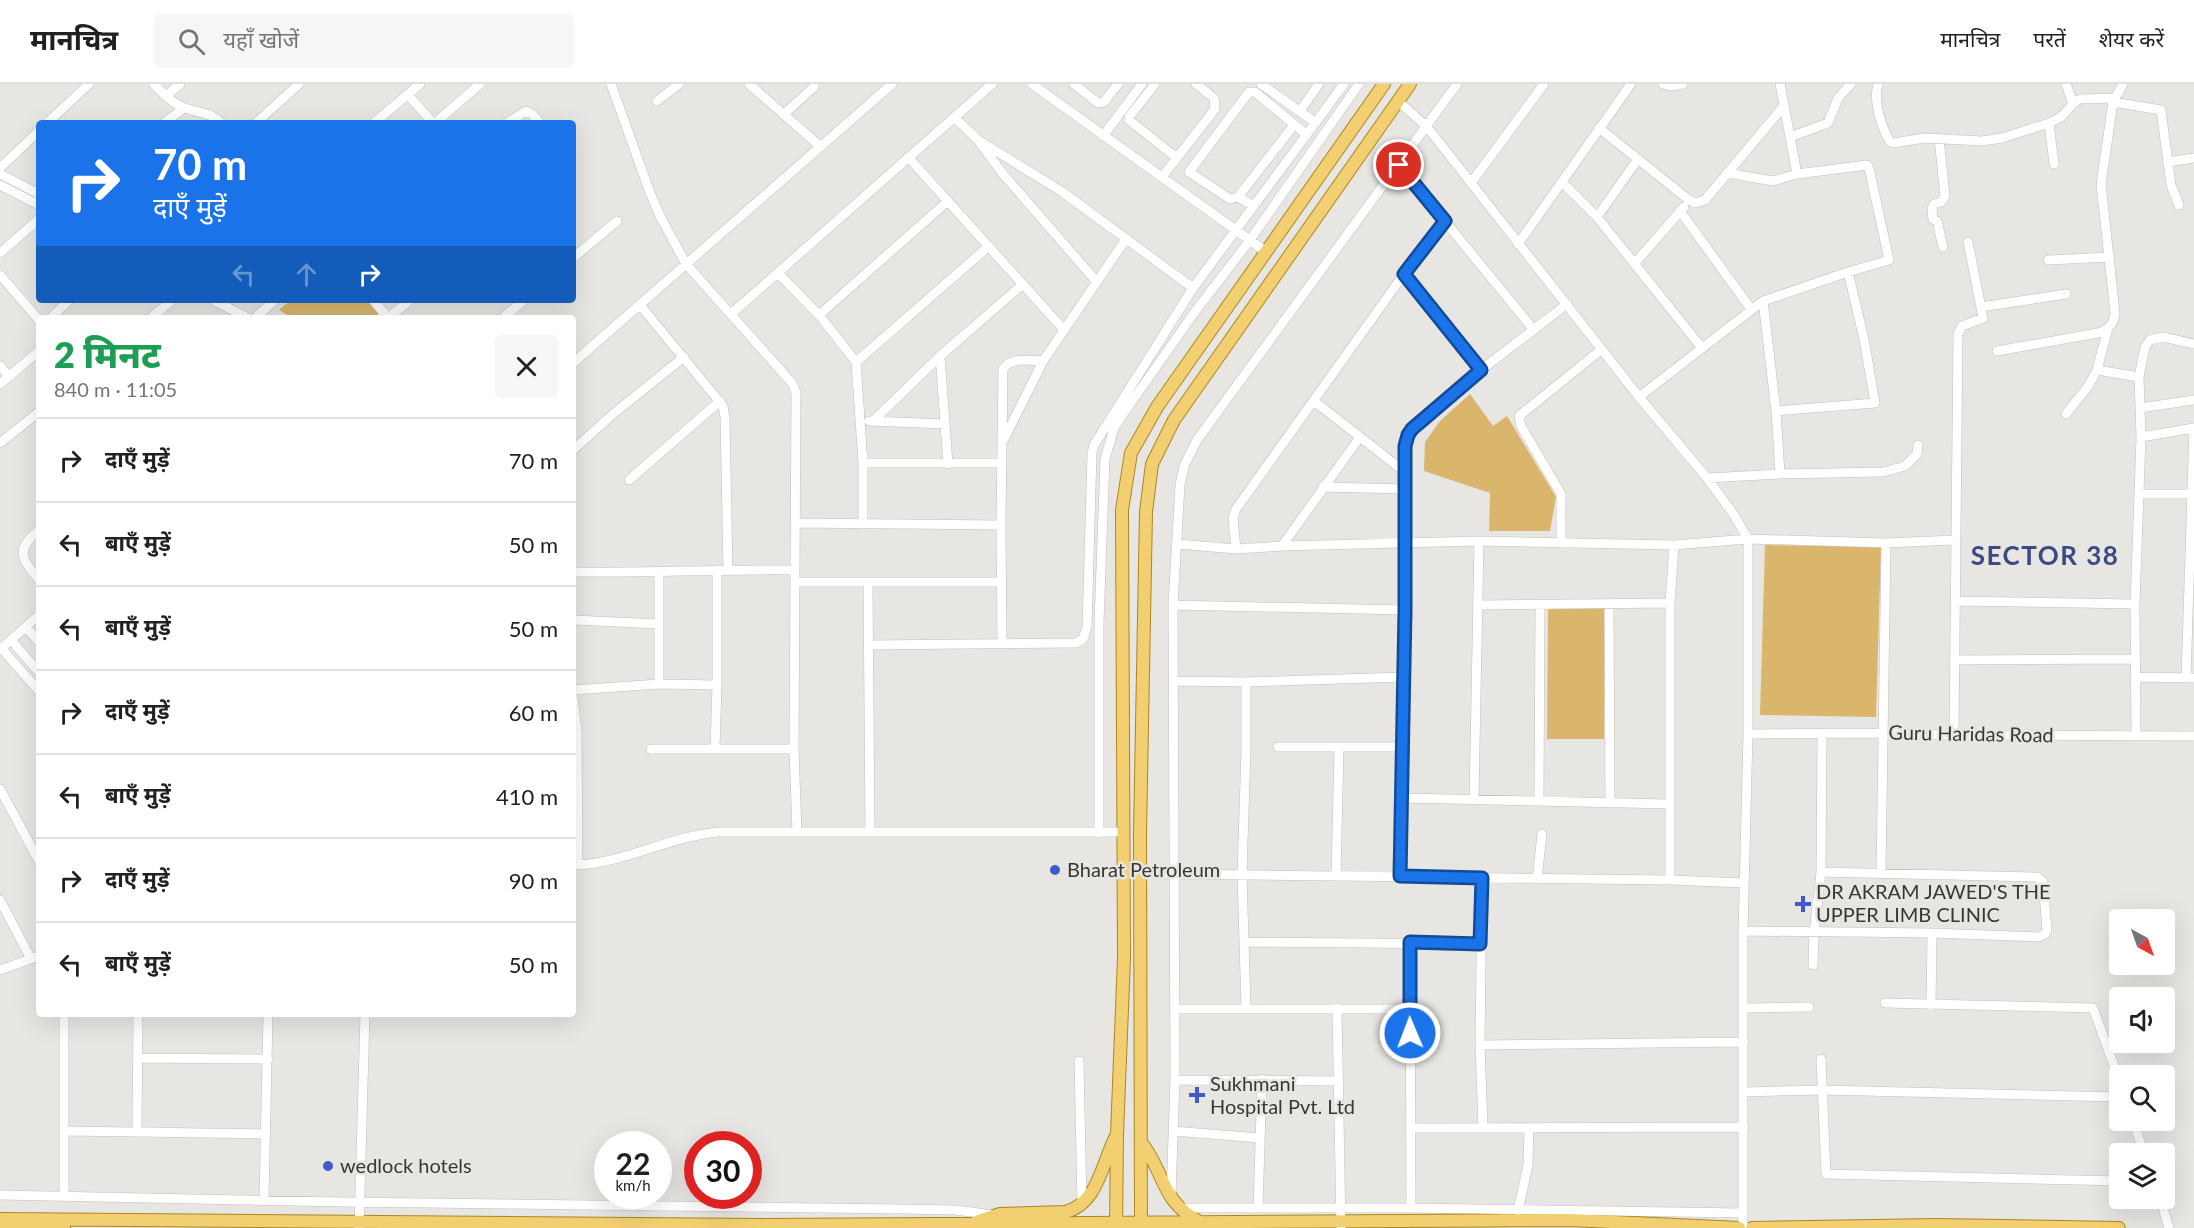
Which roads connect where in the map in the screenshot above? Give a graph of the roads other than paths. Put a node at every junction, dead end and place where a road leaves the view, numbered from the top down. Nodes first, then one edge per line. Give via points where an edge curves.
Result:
1 (89, 84) edge
2 (154, 84) edge
3 (180, 84) edge
4 (299, 84) edge
5 (420, 84) edge
6 (480, 84) edge
7 (611, 84) edge
8 (679, 84) edge
9 (749, 84) edge
10 (814, 84) edge
11 (892, 84) edge
12 (992, 84) edge
13 (1032, 84) edge
14 (1074, 84) edge
15 (1118, 84) edge
16 (1124, 84) edge
17 (1142, 84) edge
18 (1155, 84) edge
19 (1196, 84) edge
20 (1261, 84) edge
21 (1319, 84) edge
22 (1344, 84) edge
23 (1359, 84) edge
24 (1384, 84) edge
25 (1410, 84) edge
26 (1456, 84) edge
27 (1544, 84) edge
28 (1631, 84) edge
29 (1663, 84) edge
30 (1683, 84) edge
31 (1780, 84) edge
32 (1851, 84) edge
33 (1878, 84) edge
34 (2066, 84) edge
35 (2123, 84) edge
36 (1135, 92) junction
37 (408, 95) junction
38 (166, 96) junction
39 (2113, 100) junction
40 (657, 101) dead end
41 (1398, 101) junction
42 (2073, 104) junction
43 (1783, 107) junction
44 (184, 108) junction
45 (1300, 111) junction
46 (784, 114) junction
47 (954, 117) junction
48 (50, 120) edge
49 (168, 120) edge
50 (217, 120) edge
51 (259, 120) edge
52 (378, 120) edge
53 (431, 120) edge
54 (438, 120) edge
55 (510, 120) edge
56 (537, 120) edge
57 (1316, 123) junction
58 (2049, 123) junction
59 (1294, 125) junction
60 (1426, 126) junction
61 (1599, 128) junction
62 (36, 134) edge
63 (1307, 135) junction
64 (1103, 136) junction
65 (1790, 136) junction
66 (1939, 138) junction
67 (978, 140) junction
68 (821, 147) junction
69 (908, 157) junction
70 (1177, 158) junction
71 (2194, 158) edge
72 (1638, 159) junction
73 (2167, 162) junction
74 (2054, 164) dead end
75 (1399, 165) junction
76 (0, 168) edge
77 (1728, 173) junction
78 (0, 174) edge
79 (1797, 174) junction
80 (1162, 177) junction
81 (1562, 182) junction
82 (1471, 183) junction
83 (0, 185) edge
84 (36, 192) edge
85 (1238, 197) junction
86 (1689, 200) junction
87 (948, 201) junction
88 (36, 203) edge
89 (2179, 204) dead end
90 (1254, 206) junction
91 (1680, 211) junction
92 (1597, 217) junction
93 (617, 220) dead end
94 (1445, 221) junction
95 (36, 222) edge
96 (1236, 229) junction
97 (1126, 239) junction
98 (1250, 240) junction
99 (1968, 242) dead end
100 (1518, 244) junction
101 (989, 246) junction
102 (1943, 247) dead end
103 (1265, 251) junction
104 (0, 253) edge
105 (576, 255) edge
106 (2109, 257) junction
107 (2048, 260) dead end
108 (1635, 263) junction
109 (686, 264) junction
110 (1848, 272) junction
111 (778, 273) junction
112 (0, 274) edge
113 (1404, 274) junction
114 (1096, 281) junction
115 (1023, 284) junction
116 (1193, 288) junction
117 (2066, 294) dead end
118 (1763, 301) junction
119 (66, 303) edge
120 (168, 303) edge
121 (219, 303) edge
122 (272, 303) edge
123 (376, 303) edge
124 (406, 303) edge
125 (520, 303) edge
126 (1567, 304) junction
127 (640, 305) junction
128 (1981, 307) junction
129 (1751, 309) junction
130 (731, 314) junction
131 (54, 315) edge
132 (154, 315) edge
133 (242, 315) edge
134 (258, 315) edge
135 (386, 315) edge
136 (392, 315) edge
137 (506, 315) edge
138 (819, 315) junction
139 (36, 316) edge
140 (2108, 328) junction
141 (1533, 329) junction
142 (1064, 330) junction
143 (2194, 344) edge
144 (1702, 348) junction
145 (1602, 349) junction
146 (1997, 351) dead end
147 (36, 354) edge
148 (940, 356) junction
149 (684, 357) junction
150 (576, 360) edge
151 (1043, 361) junction
152 (856, 362) junction
153 (0, 366) edge
154 (1481, 370) junction
155 (2097, 370) junction
156 (9, 376) junction
157 (2139, 377) junction
158 (0, 384) edge
159 (1639, 397) junction
160 (2194, 400) edge
161 (720, 401) junction
162 (1314, 401) junction
163 (2140, 408) junction
164 (1776, 411) junction
165 (36, 414) edge
166 (2066, 414) dead end
167 (860, 421) junction
168 (873, 421) junction
169 (945, 424) junction
170 (2194, 428) edge
171 (1360, 437) junction
172 (2141, 437) junction
173 (0, 443) edge
174 (1002, 443) junction
175 (1918, 445) dead end
176 (576, 447) edge
177 (863, 463) junction
178 (1001, 463) junction
179 (948, 464) junction
180 (1406, 472) junction
181 (1780, 474) junction
182 (1707, 477) junction
183 (629, 480) dead end
184 (1323, 487) junction
185 (1406, 489) junction
186 (2140, 494) junction
187 (2193, 495) edge
188 (796, 523) junction
189 (863, 524) junction
190 (1001, 525) junction
191 (36, 532) edge
192 (1748, 539) junction
193 (1955, 540) junction
194 (1479, 541) junction
195 (1405, 543) junction
196 (1561, 543) junction
197 (1886, 543) junction
198 (1178, 544) junction
199 (2192, 544) edge
200 (1674, 545) junction
201 (1282, 546) junction
202 (1236, 549) junction
203 (717, 570) junction
204 (728, 570) junction
205 (794, 570) junction
206 (576, 572) edge
207 (659, 573) junction
208 (36, 576) edge
209 (2191, 581) edge
210 (795, 582) junction
211 (1001, 582) junction
212 (868, 583) junction
213 (1955, 601) junction
214 (1670, 603) junction
215 (1540, 604) junction
216 (1609, 604) junction
217 (2135, 604) junction
218 (1173, 605) junction
219 (1479, 605) junction
220 (1405, 610) junction
221 (36, 618) edge
222 (576, 620) edge
223 (659, 624) junction
224 (26, 627) junction
225 (36, 639) edge
226 (2191, 639) edge
227 (10, 640) junction
228 (1002, 643) junction
229 (870, 645) junction
230 (1, 648) edge
231 (2136, 659) junction
232 (1954, 660) junction
233 (36, 669) edge
234 (1122, 671) junction
235 (1143, 671) junction
236 (36, 673) edge
237 (1404, 677) junction
238 (2137, 677) junction
239 (2190, 678) edge
240 (29, 680) junction
241 (1175, 681) junction
242 (1246, 682) junction
243 (659, 684) junction
244 (717, 685) junction
245 (36, 688) edge
246 (576, 690) edge
247 (1884, 733) junction
248 (1748, 734) junction
249 (2136, 734) junction
250 (1822, 735) junction
251 (1954, 735) junction
252 (2194, 736) edge
253 (1278, 747) dead end
254 (1403, 747) junction
255 (1339, 748) junction
256 (651, 749) dead end
257 (715, 749) junction
258 (794, 749) junction
259 (0, 789) edge
260 (1403, 798) junction
261 (1474, 800) junction
262 (1539, 800) junction
263 (1610, 803) junction
264 (1669, 804) junction
265 (870, 831) junction
266 (797, 832) junction
267 (1122, 832) junction
268 (1099, 833) junction
269 (1542, 834) dead end
270 (36, 855) edge
271 (576, 865) edge
272 (1141, 872) junction
273 (1821, 872) junction
274 (1881, 872) junction
275 (1175, 874) junction
276 (1242, 874) junction
277 (1336, 875) junction
278 (1400, 876) junction
279 (1482, 878) junction
280 (1537, 879) junction
281 (1670, 880) junction
282 (1744, 883) junction
283 (0, 900) edge
284 (1743, 931) junction
285 (1814, 933) junction
286 (1932, 933) junction
287 (1124, 934) junction
288 (1141, 934) junction
289 (1244, 942) junction
290 (1410, 942) junction
291 (1480, 944) junction
292 (35, 957) edge
293 (1124, 958) junction
294 (1141, 958) junction
295 (1813, 965) dead end
296 (0, 969) edge
297 (1885, 1003) dead end
298 (1931, 1005) junction
299 (1809, 1007) dead end
300 (1246, 1008) junction
301 (1337, 1008) junction
302 (1744, 1008) junction
303 (1174, 1009) junction
304 (1409, 1009) junction
305 (64, 1017) edge
306 (138, 1017) edge
307 (268, 1017) edge
308 (365, 1017) edge
309 (1744, 1042) junction
310 (1480, 1045) junction
311 (138, 1058) junction
312 (267, 1059) junction
313 (1821, 1059) dead end
314 (1079, 1061) dead end
315 (2114, 1065) edge
316 (1262, 1079) junction
317 (1175, 1080) junction
318 (1339, 1081) junction
319 (1821, 1090) junction
320 (1743, 1092) junction
321 (2109, 1097) edge
322 (1744, 1126) junction
323 (1412, 1128) junction
324 (1482, 1128) junction
325 (1529, 1128) junction
326 (66, 1131) junction
327 (1173, 1131) junction
328 (136, 1132) junction
329 (266, 1134) junction
330 (1117, 1134) junction
331 (1260, 1138) junction
332 (1141, 1142) junction
333 (2109, 1180) edge
334 (0, 1195) edge
335 (64, 1196) junction
336 (1170, 1197) junction
337 (264, 1199) junction
338 (359, 1202) junction
339 (1082, 1205) junction
340 (1179, 1208) junction
341 (1258, 1208) junction
342 (1411, 1208) junction
343 (2163, 1209) edge
344 (1518, 1211) junction
345 (1743, 1213) junction
346 (994, 1215) junction
347 (0, 1219) edge
348 (1341, 1219) edge
349 (1199, 1222) junction
350 (970, 1225) junction
351 (1117, 1225) edge
352 (1142, 1225) edge
353 (355, 1226) edge
354 (0, 1227) edge
355 (64, 1228) edge
356 (1741, 1228) edge
357 (1752, 1228) edge
358 (2119, 1228) edge
359 (2169, 1228) edge

1 - 48 street
2 - 38 street
3 - 38 street
4 - 51 street
5 - 37 street
6 - 54 street
7 - 109 street via 652,198
8 - 40 street
9 - 46 street
10 - 46 street
11 - 68 street
12 - 47 street
13 - 64 street
14 - 15 street via 1098,103 1104,102
16 - 36 street
17 - 36 street
18 - 70 street via 1129,117
19 - 70 street via 1214,98 1215,109
20 - 45 street
21 - 45 street
22 - 57 street
23 - 98 street
24 - 103 main road
25 - 41 main road
26 - 60 street
27 - 82 street
28 - 61 street
29 - 30 street
31 - 43 street
32 - 65 street via 1838,98 1828,123
33 - 66 street via 1876,101 1890,142
34 - 42 street
35 - 39 street
36 - 64 street
37 - 52 street
37 - 53 street
38 - 44 street
39 - 42 street via 2080,99
39 - 73 street via 2162,110
39 - 106 street via 2101,184
41 - 60 street
41 - 235 main road via 1174,420 1152,464 1146,512
42 - 58 street
43 - 65 street
43 - 77 street
44 - 49 street
44 - 50 street
45 - 57 street
46 - 68 street
47 - 67 street
47 - 69 street
55 - 56 street via 526,111
57 - 63 street
58 - 66 street via 1992,140
58 - 74 street
59 - 63 street
59 - 85 street
59 - 85 street via 1255,92 1249,92 1190,170 1190,174 1230,199
60 - 75 street
60 - 82 street
61 - 72 street
61 - 81 street
62 - 76 street
63 - 90 street
64 - 80 street
65 - 79 street
66 - 102 street via 1945,196 1932,209
67 - 97 street via 1060,191
67 - 114 street
68 - 109 street
69 - 87 street
69 - 111 street
70 - 80 street
71 - 73 street
72 - 86 street
72 - 92 street
73 - 89 street
75 - 94 street
75 - 198 street via 1190,450 1180,485
77 - 79 street via 1768,182
77 - 86 street via 1705,200
78 - 84 street
79 - 110 street via 1864,165 1869,168 1889,260
80 - 96 street
81 - 92 street
81 - 100 street
82 - 100 street
83 - 88 street
85 - 90 street
86 - 91 street
87 - 101 street
87 - 138 street
90 - 96 street
91 - 108 street
91 - 129 street
92 - 108 street
93 - 105 street
94 - 113 street
94 - 141 street
95 - 104 street
96 - 98 street
96 - 116 street
97 - 114 street
97 - 116 street
98 - 103 street
98 - 268 street via 1121,417 1107,451 1099,622
99 - 128 street
100 - 126 street
101 - 115 street
101 - 152 street
103 - 234 main road via 1157,407 1131,453 1122,510
106 - 107 street
106 - 140 street via 2115,313
108 - 144 street
109 - 127 street
109 - 130 street
110 - 118 street
110 - 164 street via 1875,403
111 - 130 street
111 - 138 street
112 - 139 street
113 - 154 street
113 - 162 street
114 - 142 street
115 - 142 street
115 - 148 street
116 - 228 street via 1099,435 1092,453 1087,627 1083,639 1076,643
117 - 128 street
118 - 129 street
118 - 164 street
119 - 131 street
120 - 132 street
121 - 133 street
122 - 134 street
123 - 135 street
124 - 136 street
125 - 137 street
126 - 141 street
126 - 145 street
127 - 149 street
127 - 150 street
128 - 193 street via 1983,318 1962,326 1958,334
129 - 144 street
130 - 188 street via 794,387
138 - 152 street
140 - 146 street via 2085,336
140 - 155 street
141 - 154 street
142 - 151 street
143 - 157 street via 2163,337 2150,340
144 - 159 street
145 - 159 street
145 - 196 street via 1519,416 1561,494
147 - 156 street
148 - 168 street
148 - 169 street
149 - 161 street
149 - 176 street
151 - 174 street
151 - 174 street via 1013,361 1003,369
152 - 167 street
153 - 156 street
154 - 180 street via 1412,429 1405,446
155 - 157 street
155 - 166 street
156 - 158 street
157 - 163 street
159 - 182 street
160 - 163 street
161 - 183 street
161 - 204 street via 725,417
162 - 171 street
162 - 202 street via 1236,509
163 - 172 street
164 - 181 street
165 - 173 street
167 - 168 street
167 - 177 street
168 - 169 street
169 - 179 street
170 - 172 street
170 - 187 street
171 - 180 street
171 - 184 street
172 - 186 street
174 - 178 street
175 - 181 street via 1913,458 1896,470
177 - 179 street
177 - 189 street
178 - 179 street
178 - 190 street
180 - 185 street
181 - 182 street
182 - 192 street
184 - 185 street
184 - 201 street
185 - 195 street
186 - 187 street
186 - 217 street
187 - 199 street
188 - 189 street
188 - 205 street
189 - 190 street
190 - 211 street
191 - 208 street via 22,552
192 - 197 street
192 - 200 street
192 - 248 street
193 - 197 street
193 - 213 street
194 - 195 street
194 - 196 street
194 - 219 street
195 - 201 street
195 - 220 street
196 - 200 street
197 - 247 street
198 - 202 street
198 - 218 street
199 - 209 street
200 - 214 street
201 - 202 street
203 - 204 street
203 - 207 street
203 - 244 street
204 - 205 street
205 - 210 street
206 - 207 street
207 - 223 street
209 - 226 street
210 - 212 street
210 - 258 street
211 - 212 street
211 - 228 street
212 - 229 street
213 - 217 street
213 - 232 street
214 - 216 street
214 - 264 street
215 - 216 street
215 - 219 street
215 - 262 street
216 - 263 street
217 - 231 street
218 - 220 street
218 - 241 street
219 - 261 street
220 - 237 street
221 - 224 street
222 - 223 street
223 - 243 street
224 - 225 street
224 - 227 street
226 - 239 street
227 - 230 street
227 - 233 street
228 - 229 street
229 - 265 street
230 - 240 street
231 - 232 street
231 - 238 street
232 - 251 street
234 - 235 main road
234 - 267 main road
235 - 272 main road
236 - 240 street
237 - 242 street
237 - 254 street
238 - 239 street
238 - 249 street
240 - 245 street
241 - 242 street
241 - 275 street
242 - 276 street
243 - 244 street
243 - 246 street
244 - 257 street
247 - 250 street, Guru Haridas Road
247 - 251 street, Guru Haridas Road
247 - 274 street
248 - 250 street, Guru Haridas Road
248 - 282 street
249 - 251 street, Guru Haridas Road
249 - 252 street, Guru Haridas Road
250 - 273 street
253 - 255 street
254 - 255 street
254 - 260 street
255 - 277 street
256 - 257 street
257 - 258 street
258 - 266 street
259 - 270 street
260 - 261 street
260 - 278 street
261 - 262 street
262 - 263 street
263 - 264 street
264 - 281 street
265 - 266 street
265 - 268 street
266 - 271 street via 703,833
267 - 268 street
267 - 287 main road
269 - 280 street
272 - 275 street
272 - 288 main road
273 - 274 street
273 - 285 street
274 - 286 street via 2037,877 2043,882 2048,923 2045,934 2039,937
275 - 276 street
275 - 303 street
276 - 277 street
276 - 289 street
277 - 278 street
278 - 279 street
279 - 280 street
279 - 291 street
280 - 281 street
281 - 282 street
282 - 284 street
283 - 292 street
284 - 285 street
284 - 302 street
285 - 286 street
285 - 295 street
286 - 298 street
287 - 288 main road
287 - 293 main road
288 - 294 main road
289 - 290 street
289 - 300 street
290 - 291 street
290 - 304 street
291 - 310 street
292 - 296 street
293 - 294 main road
293 - 330 main road
294 - 332 main road
297 - 298 street
298 - 315 street via 2093,1008
299 - 302 street
300 - 301 street
300 - 303 street
301 - 304 street
301 - 318 street
302 - 309 street
303 - 317 street
304 - 323 street
305 - 326 street
306 - 311 street
307 - 312 street
308 - 338 street
309 - 310 street
309 - 320 street
310 - 324 street
311 - 312 street
311 - 328 street
312 - 329 street
313 - 319 street
314 - 339 street
316 - 317 street
316 - 318 street
316 - 331 street
317 - 327 street
318 - 348 street
319 - 320 street
319 - 321 street
319 - 333 street via 1826,1174
320 - 322 street
322 - 325 street
322 - 345 street
323 - 324 street
323 - 342 street
324 - 325 street
325 - 344 street via 1528,1165
326 - 328 street
326 - 335 street
327 - 331 street
327 - 336 street
328 - 329 street
329 - 337 street
330 - 339 main road via 1098,1180
330 - 351 main road
331 - 341 street
332 - 336 main road
332 - 352 main road
334 - 335 street
335 - 337 street
336 - 340 main road
337 - 338 street
338 - 346 street via 911,1209
338 - 353 street
339 - 346 main road via 1065,1212
340 - 341 street
340 - 349 main road
341 - 348 street
342 - 344 street
342 - 348 street
343 - 359 street
344 - 345 street
345 - 356 street
346 - 350 main road
347 - 353 main road
348 - 349 main road
348 - 356 main road via 1571,1220
349 - 352 main road
350 - 351 main road
350 - 353 main road
351 - 352 main road
354 - 355 main road
357 - 358 main road

